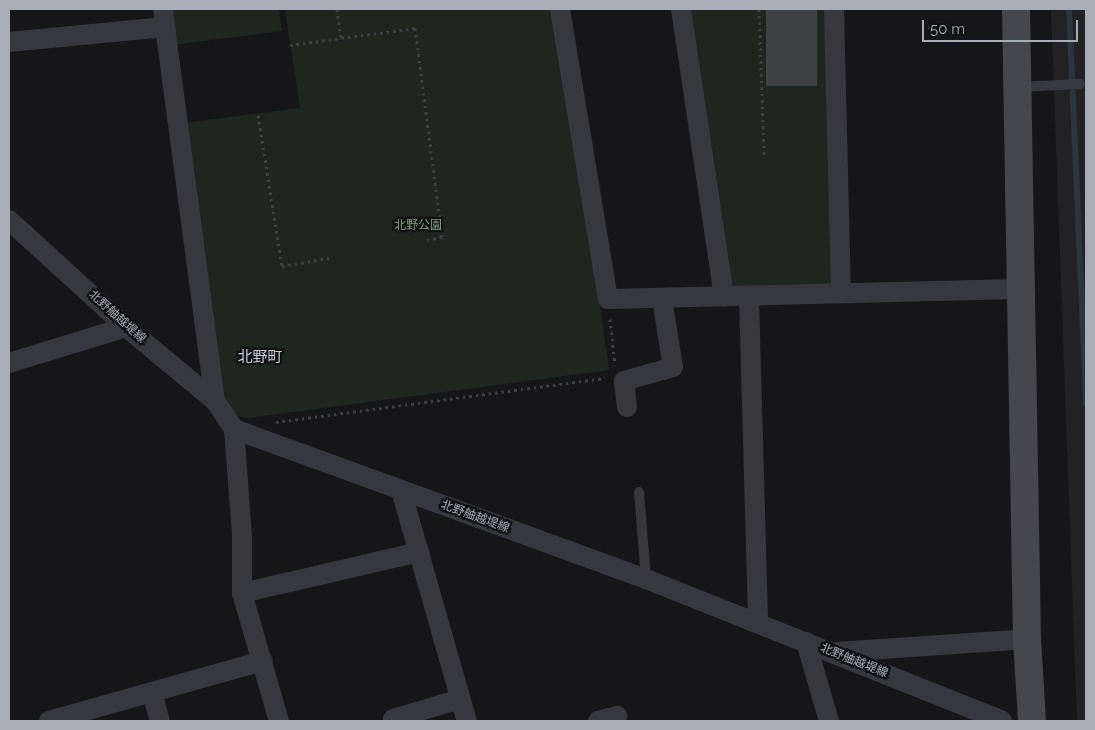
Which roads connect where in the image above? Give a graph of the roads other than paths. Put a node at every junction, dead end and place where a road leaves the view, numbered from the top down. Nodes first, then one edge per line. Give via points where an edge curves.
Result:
1 (560, 9) edge
2 (681, 9) edge
3 (834, 9) edge
4 (1016, 9) edge
5 (164, 18) edge
6 (9, 42) edge
7 (1080, 84) dead end
8 (1017, 87) junction
9 (9, 220) edge
10 (1022, 289) junction
11 (841, 293) junction
12 (724, 297) junction
13 (749, 297) junction
14 (662, 299) junction
15 (126, 327) junction
16 (9, 363) edge
17 (215, 401) junction
18 (626, 407) dead end
19 (234, 429) junction
20 (401, 490) junction
21 (640, 492) dead end
22 (419, 552) junction
23 (646, 579) junction
24 (242, 593) junction
25 (758, 622) junction
26 (1027, 639) junction
27 (806, 642) junction
28 (833, 652) junction
29 (263, 661) junction
30 (152, 692) junction
31 (460, 699) junction
32 (97, 714) edge
33 (617, 716) dead end
34 (393, 719) dead end
35 (49, 721) edge
36 (160, 721) edge
37 (279, 721) edge
38 (467, 721) edge
39 (598, 721) edge
40 (829, 721) edge
41 (1002, 721) edge
42 (1032, 721) edge

1 - 14 street via 608,299
2 - 12 street
3 - 11 street
4 - 8 street
5 - 6 street
5 - 17 street
7 - 8 lane
8 - 10 street
9 - 15 street, 北野舳越堤線
10 - 11 street
10 - 26 street
11 - 13 street
12 - 13 street
12 - 14 street
13 - 25 street
14 - 18 street via 673,368 624,381
15 - 16 street
15 - 17 street, 北野舳越堤線
17 - 19 street, 北野舳越堤線
19 - 20 street, 北野舳越堤線
19 - 24 street via 242,535
20 - 22 street
20 - 23 street, 北野舳越堤線
21 - 23 lane
22 - 24 street
22 - 31 street
23 - 25 street, 北野舳越堤線
24 - 29 street
25 - 27 street, 北野舳越堤線
26 - 28 street
26 - 42 street
27 - 28 street, 北野舳越堤線
27 - 40 street
28 - 41 street, 北野舳越堤線
29 - 30 street
29 - 37 street
30 - 32 street
30 - 36 street
31 - 34 street
31 - 38 street
32 - 35 street
33 - 39 street

